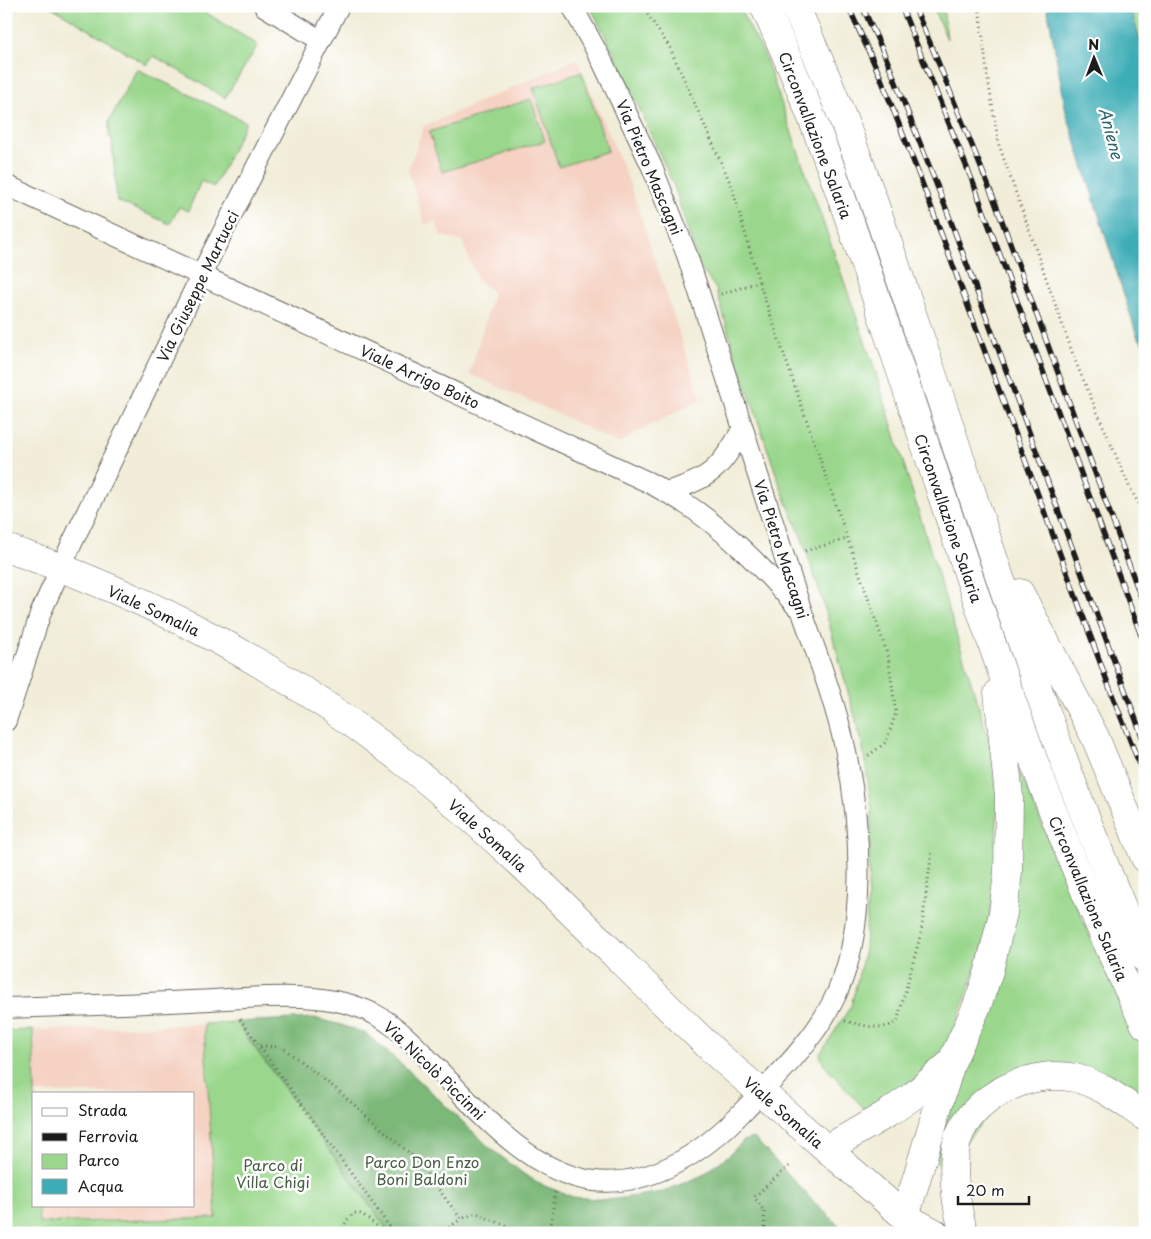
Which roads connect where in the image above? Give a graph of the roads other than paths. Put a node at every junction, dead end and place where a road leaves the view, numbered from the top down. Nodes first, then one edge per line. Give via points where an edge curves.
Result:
1 (264, 6) edge
2 (339, 6) edge
3 (572, 6) edge
4 (764, 6) edge
5 (795, 6) edge
6 (320, 40) junction
7 (6, 185) edge
8 (201, 275) junction
9 (743, 428) junction
10 (665, 492) junction
11 (989, 542) junction
12 (6, 548) edge
13 (60, 568) junction
14 (802, 612) junction
15 (992, 646) junction
16 (6, 721) edge
17 (1145, 858) edge
18 (1145, 959) edge
19 (6, 1008) edge
20 (1145, 1025) edge
21 (951, 1063) junction
22 (761, 1092) junction
23 (1145, 1117) edge
24 (827, 1150) junction
25 (906, 1228) edge
26 (935, 1233) edge
27 (964, 1233) edge

1 - 6 street
2 - 6 street, Via Giuseppe Martucci
3 - 9 street, Via Pietro Mascagni via 611,80 666,199 703,300
4 - 15 main road, Circonvallazione Salaria via 808,107 840,193
5 - 11 main road, Circonvallazione Salaria via 826,72 858,158
6 - 8 street, Via Giuseppe Martucci
7 - 8 street, Viale Arrigo Boito
8 - 10 street, Viale Arrigo Boito via 623,469
8 - 13 street, Via Giuseppe Martucci
9 - 10 street via 729,453 709,474
9 - 14 street, Via Pietro Mascagni
10 - 14 street, Viale Arrigo Boito via 735,542
11 - 17 main road via 1088,720
11 - 18 main road, Circonvallazione Salaria via 1047,715
12 - 13 main road, Viale Somalia
13 - 16 street, Via Giuseppe Martucci via 37,625
13 - 22 main road, Viale Somalia via 172,617 252,660 327,706 386,748 491,836 721,1058
14 - 22 street, Via Pietro Mascagni via 843,741 853,798 859,880 854,930 843,978 825,1015 796,1054
15 - 20 main road, Circonvallazione Salaria via 1085,894
15 - 21 main road via 1009,796 1008,873 1003,913 989,971
19 - 22 street, Via Nicolò Piccinni via 312,998 343,1002 388,1022 506,1136 540,1161 580,1178 606,1182 646,1177 667,1168 714,1138
21 - 24 main road via 890,1112
21 - 25 main road
22 - 24 main road, Viale Somalia
23 - 27 main road via 1098,1087 1074,1078 1036,1077 1004,1089 976,1112 958,1138 955,1179
24 - 25 main road, Viale Somalia
25 - 26 main road, Viale Somalia

